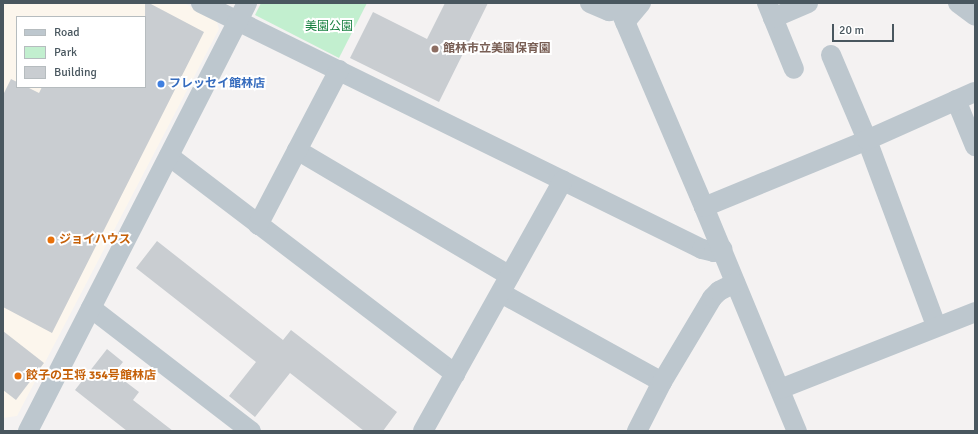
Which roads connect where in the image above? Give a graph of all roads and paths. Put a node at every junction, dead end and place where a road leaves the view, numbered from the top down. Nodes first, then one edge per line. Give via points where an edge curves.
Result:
1 (201, 3) edge
2 (247, 3) edge
3 (590, 3) edge
4 (641, 3) edge
5 (808, 3) edge
6 (958, 3) edge
7 (770, 10) edge
8 (620, 11) edge
9 (975, 15) edge
10 (238, 21) junction
11 (831, 54) dead end
12 (794, 69) dead end
13 (339, 70) junction
14 (975, 92) edge
15 (956, 100) junction
16 (866, 140) junction
17 (975, 146) edge
18 (297, 150) junction
19 (169, 156) junction
20 (564, 180) junction
21 (704, 206) junction
22 (258, 225) junction
23 (722, 249) junction
24 (735, 283) junction
25 (505, 285) junction
26 (91, 308) junction
27 (975, 312) edge
28 (936, 326) junction
29 (455, 374) junction
30 (662, 382) junction
31 (780, 389) junction
32 (28, 431) edge
33 (251, 431) edge
34 (423, 431) edge
35 (638, 431) edge
36 (797, 431) edge

1 - 10 street
2 - 10 street
3 - 8 street via 609,11
4 - 8 street
5 - 7 street
6 - 9 street
7 - 12 street
8 - 21 street
10 - 13 street
10 - 19 street
11 - 16 street
13 - 18 street
13 - 20 street
14 - 15 street
15 - 16 street
15 - 17 street
16 - 21 street
16 - 28 street
18 - 22 street
18 - 25 street
19 - 22 street
19 - 26 street
20 - 23 street via 702,249 714,252
20 - 25 street
21 - 23 street
22 - 29 street
23 - 24 street
24 - 30 street via 719,291 712,298
24 - 31 street
25 - 29 street
25 - 30 street
26 - 32 street
26 - 33 street
27 - 28 street
28 - 31 street
29 - 34 street
30 - 35 street
31 - 36 street

